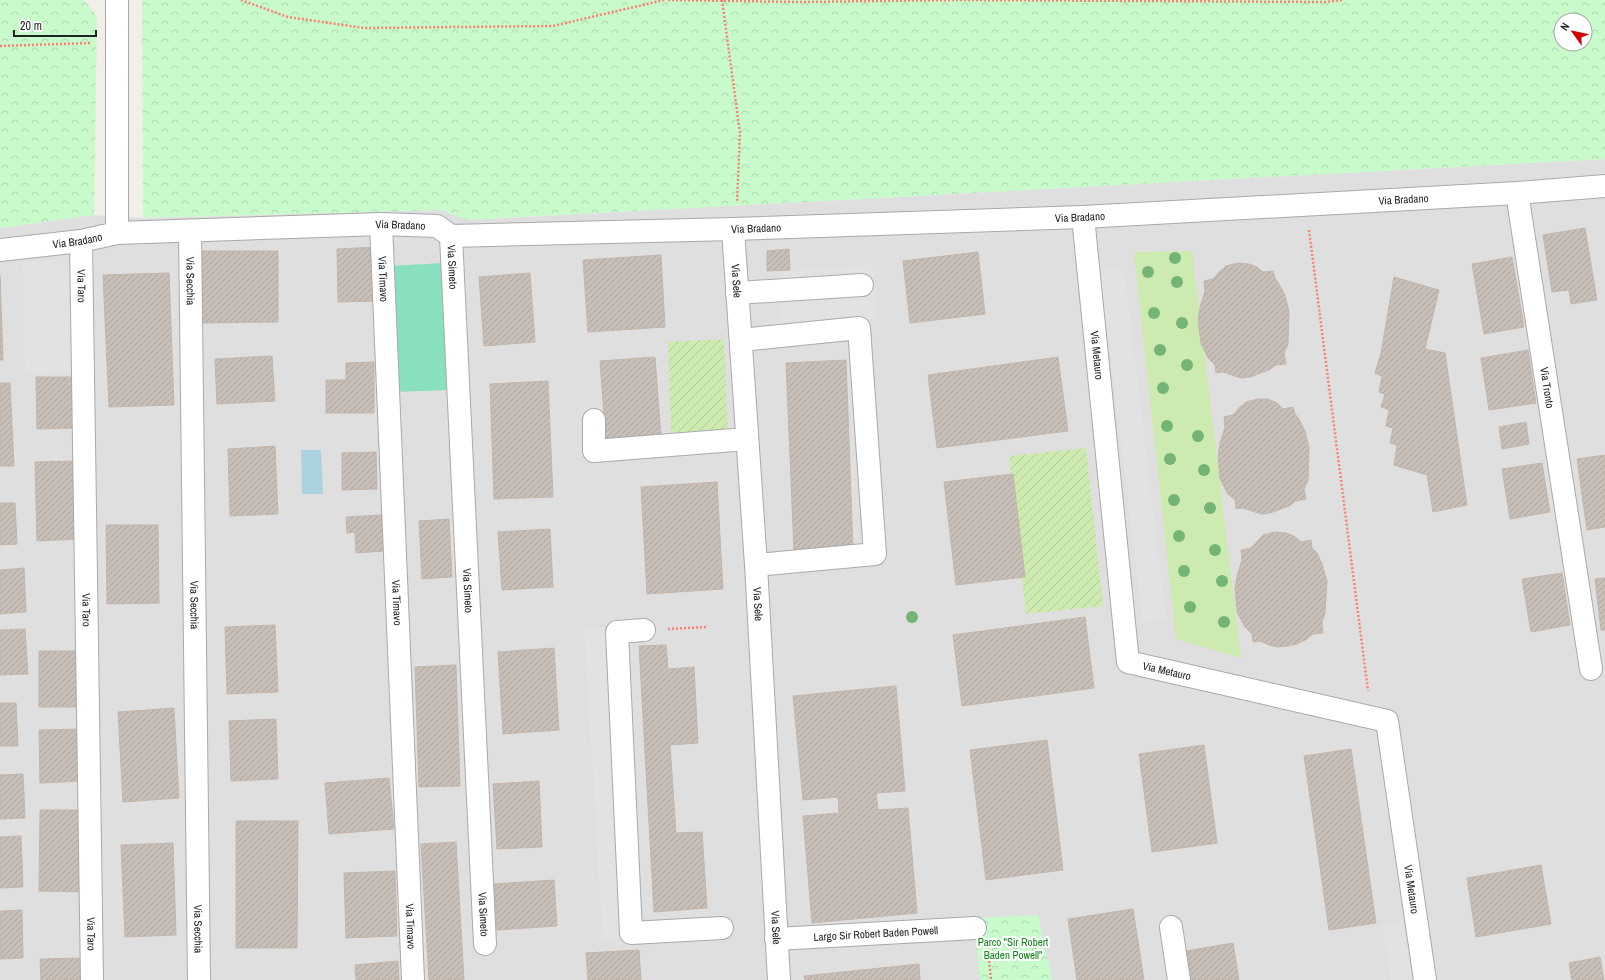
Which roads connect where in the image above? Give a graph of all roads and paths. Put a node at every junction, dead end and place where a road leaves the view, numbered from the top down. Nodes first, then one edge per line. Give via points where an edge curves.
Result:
1 (117, 0) edge
2 (241, 0) edge
3 (664, 0) edge
4 (668, 0) edge
5 (722, 0) edge
6 (1343, 0) edge
7 (96, 43) dead end
8 (0, 46) edge
9 (1605, 186) edge
10 (1517, 193) junction
11 (1305, 204) junction
12 (1083, 217) junction
13 (381, 224) junction
14 (733, 229) junction
15 (190, 231) junction
16 (117, 233) junction
17 (451, 236) junction
18 (81, 241) junction
19 (0, 250) edge
20 (862, 285) dead end
21 (737, 293) junction
22 (740, 340) junction
23 (594, 420) dead end
24 (747, 439) junction
25 (756, 565) junction
26 (706, 627) dead end
27 (644, 630) joint
28 (1591, 669) dead end
29 (1371, 717) junction
30 (1171, 927) dead end
31 (722, 928) dead end
32 (975, 928) dead end
33 (776, 938) junction
34 (485, 944) dead end
35 (92, 980) edge
36 (199, 980) edge
37 (413, 980) edge
38 (779, 980) edge
39 (1179, 980) edge
40 (1425, 980) edge

1 - 16 street
2 - 3 path via 288,17 364,28 553,26
4 - 5 path
5 - 6 path
5 - 14 path via 740,133 737,205
7 - 8 path
9 - 10 street
10 - 11 street, Via Bradano
10 - 28 street, Via Tronto
11 - 12 street, Via Bradano
11 - 29 path
12 - 14 street, Via Bradano
12 - 29 street, Via Metauro via 1128,662
13 - 15 street, Via Bradano
13 - 17 street, Via Bradano via 437,226
13 - 37 street, Via Timavo
14 - 17 street, Via Bradano
14 - 21 street, Via Sele
15 - 16 street, Via Bradano
15 - 36 street, Via Secchia
16 - 18 street, Via Bradano
17 - 34 street, Via Simeto
18 - 19 street, Via Bradano
18 - 35 street, Via Taro
20 - 21 street
21 - 22 street, Via Sele
22 - 24 street, Via Sele
22 - 25 street via 859,328 875,554
23 - 24 street via 594,451
24 - 25 street, Via Sele
25 - 33 street, Via Sele
26 - 27 path
27 - 31 street via 617,632 631,933
29 - 40 street, Via Metauro via 1387,720
30 - 39 street
32 - 33 street, Largo Sir Robert Baden Powell
33 - 38 street, Via Sele

